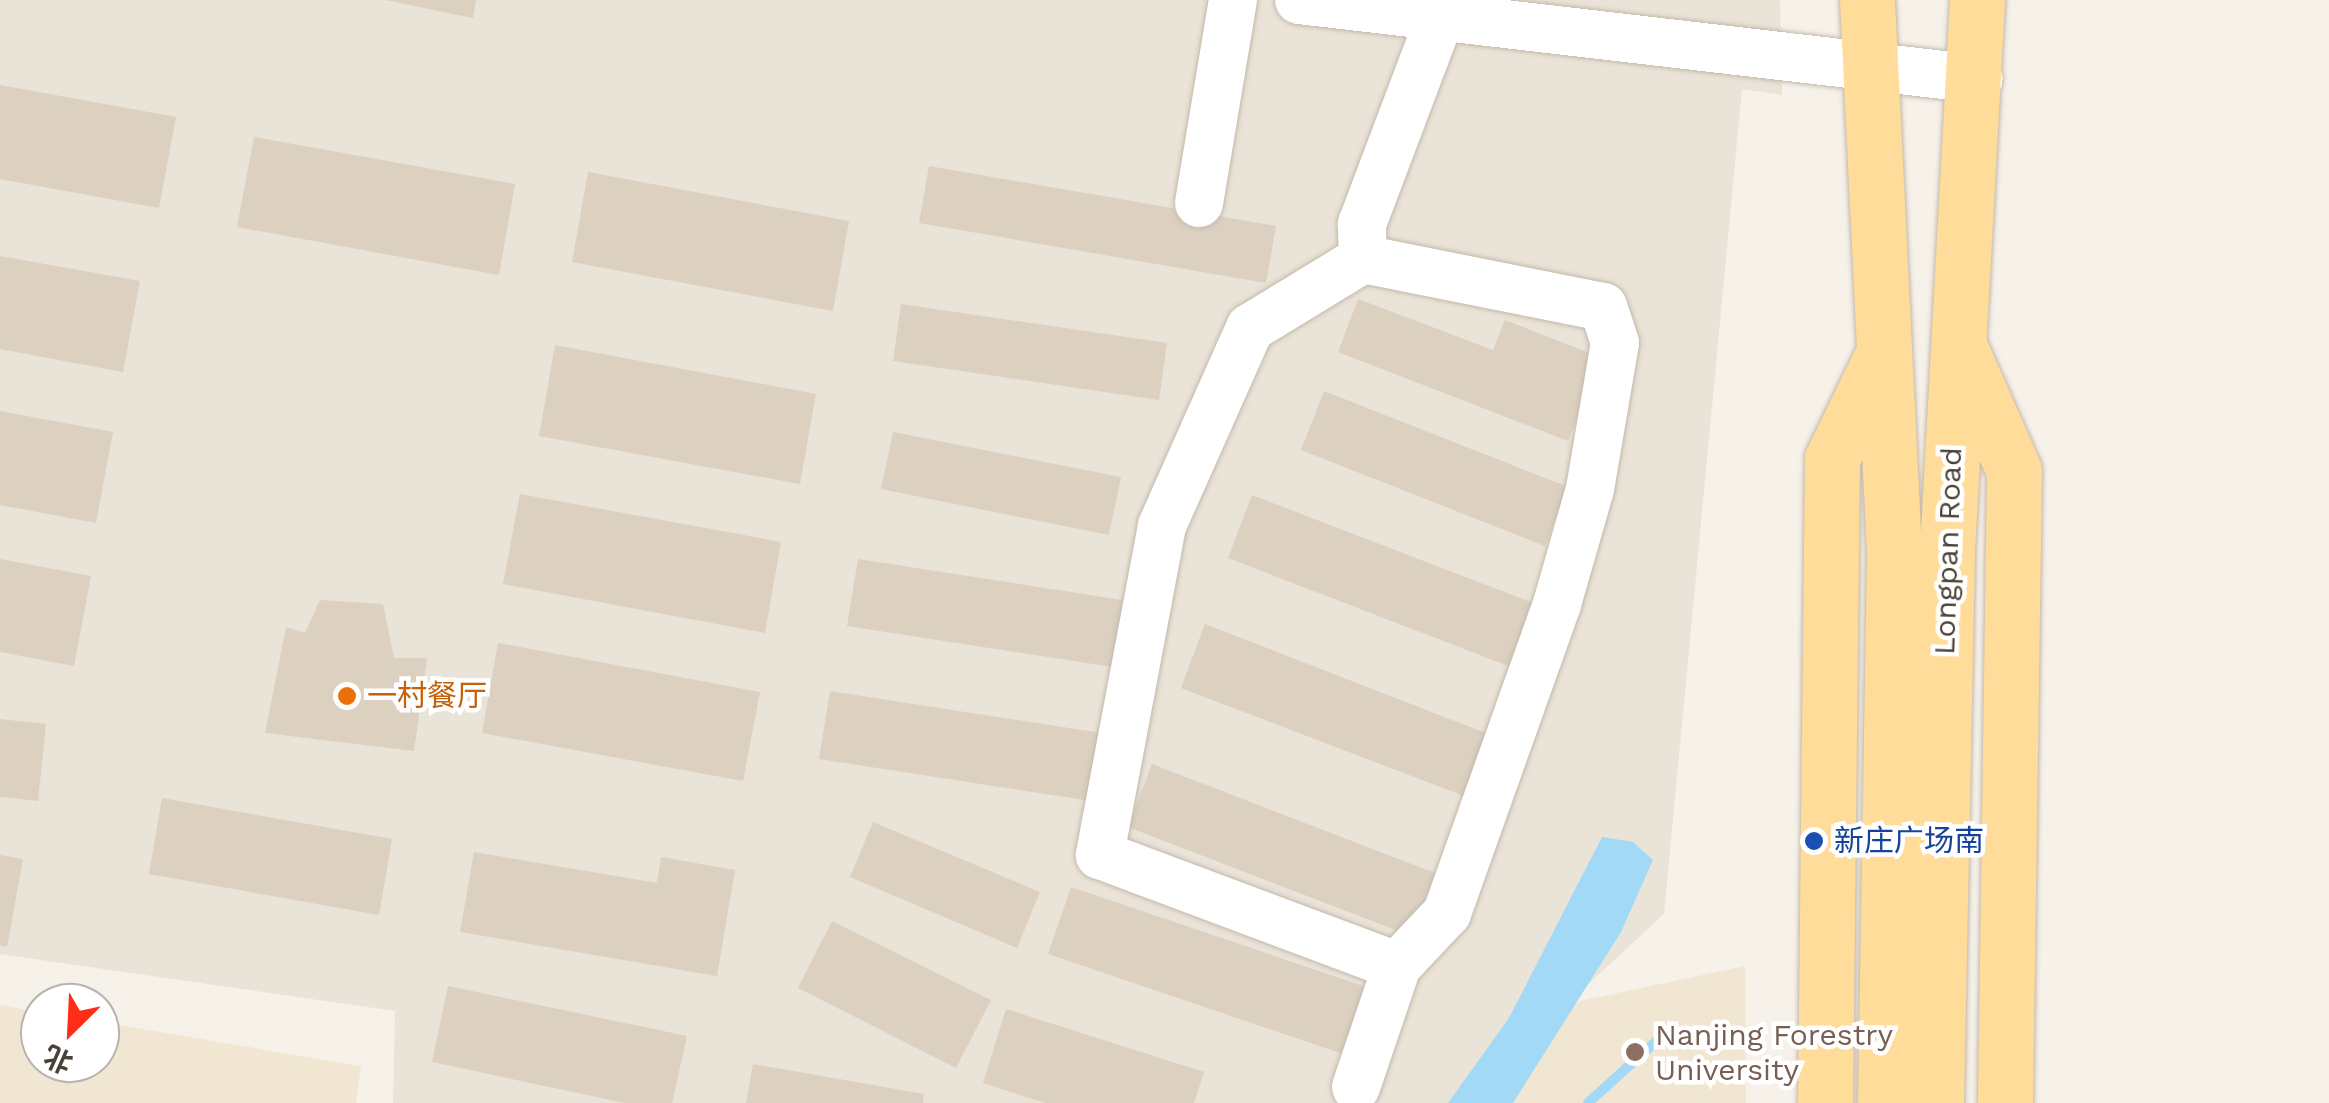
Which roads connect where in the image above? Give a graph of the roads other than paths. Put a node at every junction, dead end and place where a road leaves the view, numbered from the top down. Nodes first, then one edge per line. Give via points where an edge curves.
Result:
1 (1233, 0) edge
2 (1299, 0) edge
3 (1867, 0) edge
4 (1977, 0) edge
5 (1440, 18) junction
6 (1870, 72) junction
7 (1978, 79) junction
8 (1199, 204) dead end
9 (1363, 259) junction
10 (1956, 338) junction
11 (1886, 347) junction
12 (1397, 966) junction
13 (1356, 1087) dead end
14 (1825, 1103) edge
15 (1885, 1103) edge
16 (1936, 1103) edge
17 (2005, 1103) edge

1 - 8 street
2 - 5 street
3 - 6 main road, Longpan Road
4 - 7 main road, Longpan Road
5 - 6 street
5 - 9 street via 1362,224
6 - 7 street
6 - 11 main road, Longpan Road
7 - 10 main road, Longpan Road
9 - 12 street via 1603,308 1614,343 1590,488 1558,604 1447,913
9 - 12 street via 1250,328 1162,526 1100,854
10 - 16 main road, Longpan Road
10 - 17 main road via 2014,471
11 - 14 main road via 1832,459
11 - 15 main road, Longpan Road via 1893,503
12 - 13 street

